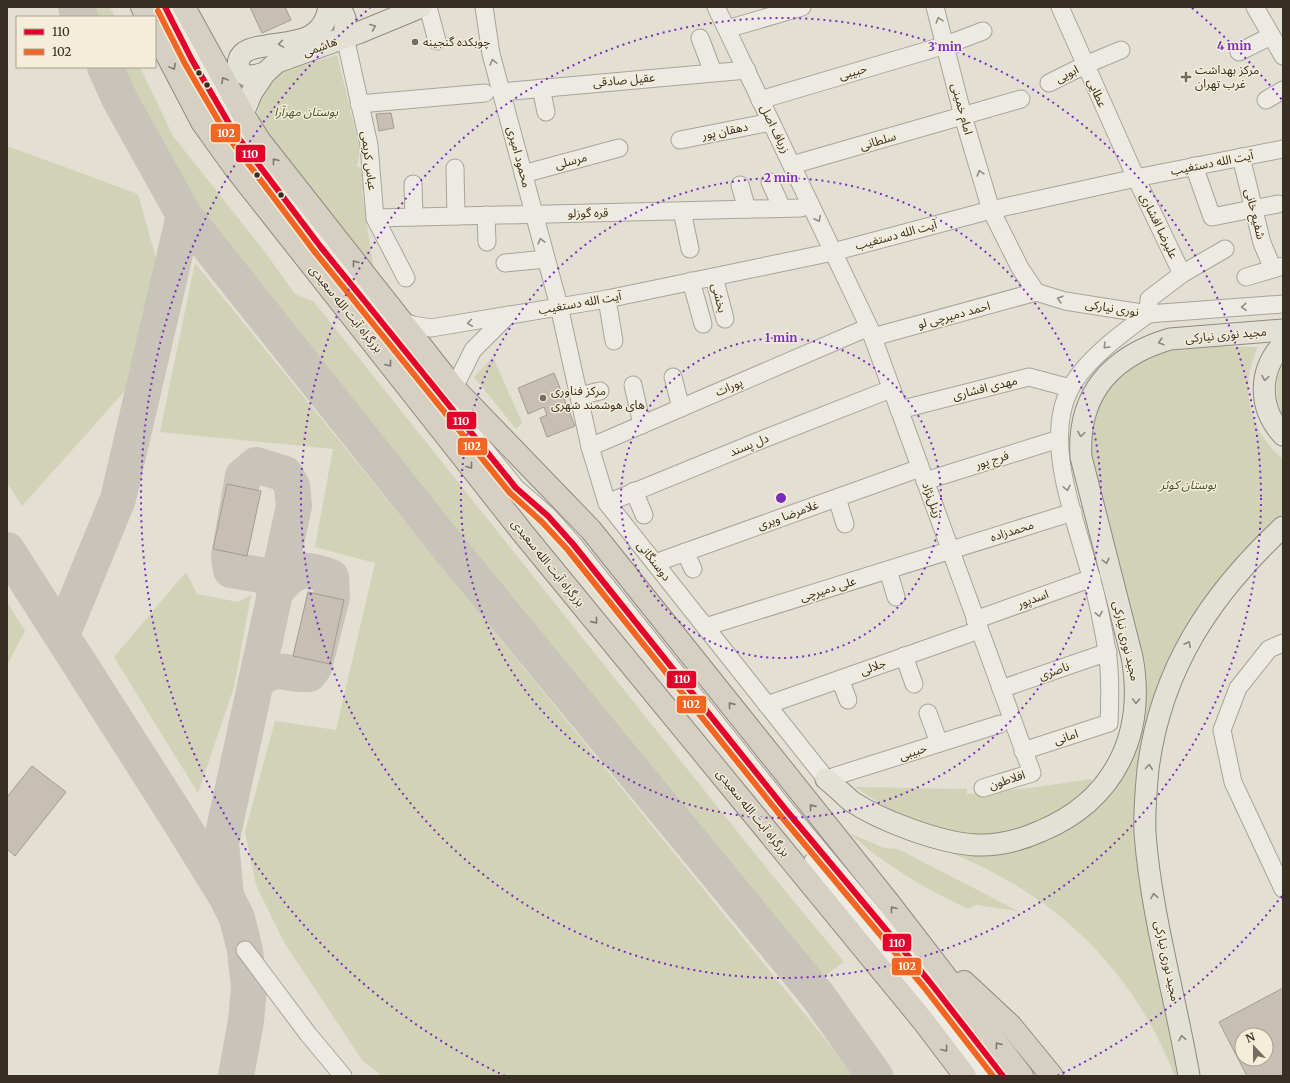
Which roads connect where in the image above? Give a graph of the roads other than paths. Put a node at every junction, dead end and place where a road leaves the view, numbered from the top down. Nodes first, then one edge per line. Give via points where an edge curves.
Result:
1 (142, 7) edge
2 (160, 7) edge
3 (165, 7) edge
4 (184, 7) edge
5 (329, 7) edge
6 (340, 7) edge
7 (421, 7) edge
8 (428, 7) edge
9 (484, 7) edge
10 (716, 7) edge
11 (802, 7) edge
12 (935, 7) edge
13 (1060, 7) edge
14 (1255, 7) edge
15 (146, 16) edge
16 (727, 29) junction
17 (983, 31) dead end
18 (156, 34) edge
19 (1271, 36) junction
20 (346, 37) junction
21 (700, 38) dead end
22 (437, 41) dead end
23 (946, 45) junction
24 (1121, 50) dead end
25 (1238, 52) dead end
26 (1283, 56) edge
27 (1085, 65) junction
28 (746, 70) junction
29 (713, 72) junction
30 (265, 73) junction
31 (1049, 83) dead end
32 (541, 88) junction
33 (1283, 90) edge
34 (493, 93) junction
35 (1021, 99) dead end
36 (760, 100) junction
37 (1266, 100) dead end
38 (359, 104) junction
39 (546, 112) dead end
40 (243, 114) junction
41 (963, 116) junction
42 (771, 122) junction
43 (680, 140) dead end
44 (619, 148) dead end
45 (1283, 149) edge
46 (1241, 157) junction
47 (792, 165) junction
48 (1194, 166) junction
49 (455, 168) dead end
50 (523, 174) junction
51 (1136, 178) junction
52 (413, 184) dead end
53 (766, 184) dead end
54 (740, 185) dead end
55 (1278, 204) dead end
56 (801, 208) dead end
57 (1255, 208) junction
58 (747, 209) junction
59 (775, 209) junction
60 (991, 210) junction
61 (682, 211) junction
62 (534, 214) junction
63 (486, 215) junction
64 (456, 216) junction
65 (414, 217) junction
66 (375, 218) junction
67 (487, 242) dead end
68 (690, 249) dead end
69 (1225, 249) dead end
70 (834, 252) junction
71 (546, 259) junction
72 (505, 263) dead end
73 (1278, 268) edge
74 (1182, 274) junction
75 (714, 276) junction
76 (1246, 277) dead end
77 (406, 278) dead end
78 (691, 281) junction
79 (1036, 292) junction
80 (607, 299) junction
81 (1283, 304) edge
82 (559, 306) junction
83 (1148, 314) junction
84 (508, 315) junction
85 (399, 320) junction
86 (725, 320) dead end
87 (703, 324) dead end
88 (1283, 330) edge
89 (871, 332) junction
90 (614, 341) dead end
91 (1283, 344) edge
92 (673, 377) dead end
93 (633, 385) dead end
94 (454, 388) junction
95 (1070, 388) junction
96 (891, 389) junction
97 (600, 391) dead end
98 (579, 396) junction
99 (681, 408) junction
100 (899, 410) junction
101 (642, 425) junction
102 (1283, 435) edge
103 (1059, 439) junction
104 (590, 447) junction
105 (922, 475) junction
106 (634, 492) junction
107 (837, 498) junction
108 (607, 503) junction
109 (1073, 512) junction
110 (644, 515) dead end
111 (845, 524) dead end
112 (1283, 527) edge
113 (950, 550) junction
114 (686, 552) junction
115 (655, 563) junction
116 (693, 568) dead end
117 (888, 570) junction
118 (1092, 578) junction
119 (896, 597) dead end
120 (977, 625) junction
121 (705, 627) junction
122 (1283, 643) edge
123 (1108, 652) junction
124 (904, 656) junction
125 (840, 679) junction
126 (914, 684) dead end
127 (1001, 689) junction
128 (848, 700) dead end
129 (767, 705) junction
130 (928, 713) dead end
131 (1000, 724) dead end
132 (939, 744) junction
133 (1023, 751) junction
134 (826, 779) junction
135 (983, 788) dead end
136 (1283, 889) edge
137 (913, 934) junction
138 (245, 950) dead end
139 (343, 1076) edge
140 (966, 1076) edge
141 (987, 1076) edge
142 (1003, 1076) edge
143 (1022, 1076) edge
144 (1052, 1076) edge
145 (1189, 1076) edge

1 - 15 highway
2 - 141 street via 184,56 231,138 274,196 518,504 557,540
3 - 142 street via 234,132 320,246 516,488 548,516 573,544
40 -> 4 highway
5 -> 30 main road via 325,23 312,36 254,48 239,58 238,67 242,73 251,76
6 - 20 main road via 346,18
20 -> 7 main road, هاشمی
8 - 22 street
34 -> 9 street, محمود امیری via 491,54
10 - 16 street, زرباف اصل
11 - 16 street
23 -> 12 street, امام خمینی
13 - 27 street, عطایی
14 - 19 street
16 - 28 street, زرباف اصل
17 - 23 street, حبیبی
18 -> 140 highway, بزرگراه آیت الله سعیدی via 202,122 244,180 522,532
19 - 25 street
19 - 26 street
20 - 30 main road, هاشمی via 277,62
20 - 38 street, عباس کریمی
21 - 29 street
23 - 36 street, حبیبی
23 - 41 street, امام خمینی
24 - 27 street, ابویی
27 - 31 street, ابویی
27 - 51 street, عطایی
28 - 29 street, عقیل صادقی
28 - 36 street, زرباف اصل
29 - 32 street, عقیل صادقی
30 - 40 main road, هاشمی via 252,92
32 - 34 street, عقیل صادقی
32 - 39 street
33 - 37 street
34 - 38 street, عقیل صادقی
34 - 50 street, محمود امیری
35 - 41 street, سلطانی
36 - 42 street, زرباف اصل
38 - 66 street, عباس کریمی via 369,145
85 -> 40 highway via 265,148
41 - 47 street, سلطانی
60 -> 41 street, امام خمینی
42 - 43 street, دهقان پور
42 - 47 street, زرباف اصل
44 - 50 street, مرسلی
45 - 46 street, آیت الله دستغیب
46 - 48 street, آیت الله دستغیب
46 - 57 street, شفیع خانی
47 -> 70 street, زرباف اصل
48 - 51 street, آیت الله دستغیب
48 - 57 street via 1212,217
49 - 64 street
50 - 62 street, محمود امیری
51 - 60 street, آیت الله دستغیب
51 - 74 street, علیرضا افشاری
52 - 65 street
53 - 59 street
54 - 58 street
55 - 57 street
56 - 59 street, قره گوزلو
57 - 73 street, شفیع خانی via 1262,243
58 - 59 street, قره گوزلو
58 - 61 street, قره گوزلو
60 - 70 street, آیت الله دستغیب
60 - 79 street via 1020,268
61 - 62 street, قره گوزلو
61 - 68 street
62 - 63 street, قره گوزلو
71 -> 62 street, محمود امیری
63 - 64 street, قره گوزلو
63 - 67 street
64 - 65 street, قره گوزلو
65 - 66 street, قره گوزلو
66 - 77 street, عباس کریمی
69 - 74 street, علیرضا افشاری
70 - 75 street, آیت الله دستغیب
70 - 89 street, زینل‌نژاد
71 - 72 street
71 - 82 street, محمود امیری
73 - 76 street
74 - 83 street, علیرضا افشاری via 1149,299
75 - 78 street, آیت الله دستغیب
75 - 86 street, بخشی
78 - 80 street, آیت الله دستغیب
78 - 87 street
83 -> 79 street, نوری نیارکی via 1064,301
79 - 89 street, احمد دمیرچی لو
80 - 82 street, آیت الله دستغیب
80 - 90 street
81 -> 83 street, نوری نیارکی
82 - 84 street, آیت الله دستغیب
82 - 98 street, دوسنگانی
83 -> 95 street via 1116,337
84 -> 85 street, آیت الله دستغیب via 431,328
84 - 94 street via 473,350
85 - 94 highway
88 -> 134 main road, مجید نوری نیارکی via 1170,339 1155,344 1116,365 1101,381 1091,398 1079,438 1080,457 1132,657 1137,688 1136,709 1126,748 1114,772 1094,796 1072,815 1047,829 1015,840 993,845 977,845 929,835 878,816 852,801
89 - 96 street, زینل‌نژاد
89 - 99 street, پورات
91 -> 102 main road via 1266,370 1264,385 1264,399 1272,421
92 - 99 street
93 - 101 street
137 -> 94 highway via 591,530
95 - 100 street, مهدی افشاری via 1029,377
95 - 103 street via 1061,414
96 - 100 street, زینل‌نژاد
96 - 106 street, دل پسند
97 - 98 street
98 - 104 street, دوسنگانی
99 - 101 street, پورات
100 - 105 street, زینل‌نژاد
101 - 104 street, پورات
103 - 105 street, فرج پور
103 -> 109 street
104 - 108 street, دوسنگانی
105 - 107 street, غلامرضا ویری
105 - 113 street, زینل‌نژاد
106 - 108 street, دل پسند
106 - 110 street
107 - 111 street
107 - 114 street, غلامرضا ویری
108 - 115 street, دوسنگانی
109 - 113 street, محمدزاده
109 - 118 street
145 -> 112 main road, مجید نوری نیارکی via 1148,861 1145,831 1146,796 1152,744 1166,691 1191,638 1220,595 1259,549
113 - 117 street, علی دمیرچی
113 - 120 street, زینل‌نژاد
114 - 115 street, غلامرضا ویری
114 - 116 street
115 - 121 street, دوسنگانی
117 - 119 street
117 - 121 street, علی دمیرچی
118 - 120 street, اسدپور
118 -> 123 street
120 - 124 street, جلالی
120 - 127 street, زینل‌نژاد
121 - 129 street, دوسنگانی
122 - 136 street via 1269,649 1238,688 1222,730 1233,782
123 - 127 street, ناصری
123 - 133 street, امانی via 1109,724
124 - 125 street, جلالی
124 - 126 street
125 - 128 street
125 - 129 street, جلالی
127 - 133 street, زینل‌نژاد
129 - 134 street, دوسنگانی
130 - 132 street
131 - 132 street, حبیبی
132 - 134 street, حبیبی
133 - 135 street, افلاطون via 1032,772
143 -> 137 highway
137 - 144 highway via 1011,1026
138 - 139 street

